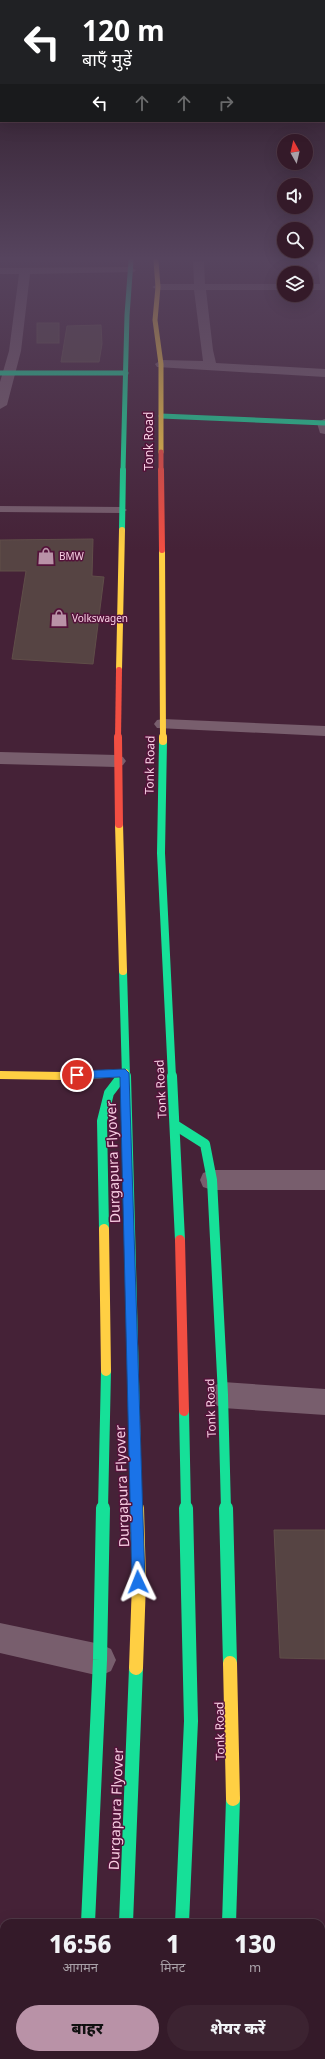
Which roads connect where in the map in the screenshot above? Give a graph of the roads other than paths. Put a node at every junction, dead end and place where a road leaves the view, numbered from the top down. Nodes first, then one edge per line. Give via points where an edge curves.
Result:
1 (12, 357) edge
2 (127, 357) edge
3 (160, 357) edge
4 (207, 357) edge
5 (161, 364) junction
6 (211, 365) junction
7 (5, 373) edge
8 (126, 373) junction
9 (325, 373) edge
10 (0, 405) edge
11 (161, 416) junction
12 (324, 425) edge
13 (0, 509) edge
14 (122, 510) junction
15 (163, 724) junction
16 (325, 731) edge
17 (0, 758) edge
18 (117, 761) junction
19 (125, 1073) junction
20 (0, 1075) edge
21 (175, 1125) junction
22 (212, 1180) junction
23 (325, 1180) edge
24 (223, 1395) junction
25 (325, 1402) edge
26 (0, 1638) edge
27 (100, 1660) junction
28 (88, 1919) edge
29 (126, 1919) edge
30 (182, 1919) edge
31 (229, 1919) edge

1 - 7 street
2 - 8 main road, Tonk Road
3 - 5 main road, Tonk Road
4 - 6 street
5 - 6 street
5 - 11 main road, Tonk Road
6 - 9 street via 223,368
7 - 8 main road
7 - 10 street
8 - 14 main road, Tonk Road
11 - 12 main road
11 - 15 main road, Tonk Road
13 - 14 lane
14 - 18 main road, Tonk Road
15 - 16 street
15 - 21 main road, Tonk Road via 161,853
17 - 18 street
18 - 19 main road, Tonk Road
19 - 20 main road
19 - 27 main road via 109,1094 102,1121 106,1380
19 - 29 main road, Durgapura Flyover via 138,1582
21 - 22 main road, Tonk Road via 205,1144
21 - 30 main road via 180,1236 191,1720
22 - 23 street
22 - 24 main road, Tonk Road
24 - 25 street
24 - 31 main road, Tonk Road via 233,1787
26 - 27 street
27 - 28 main road

